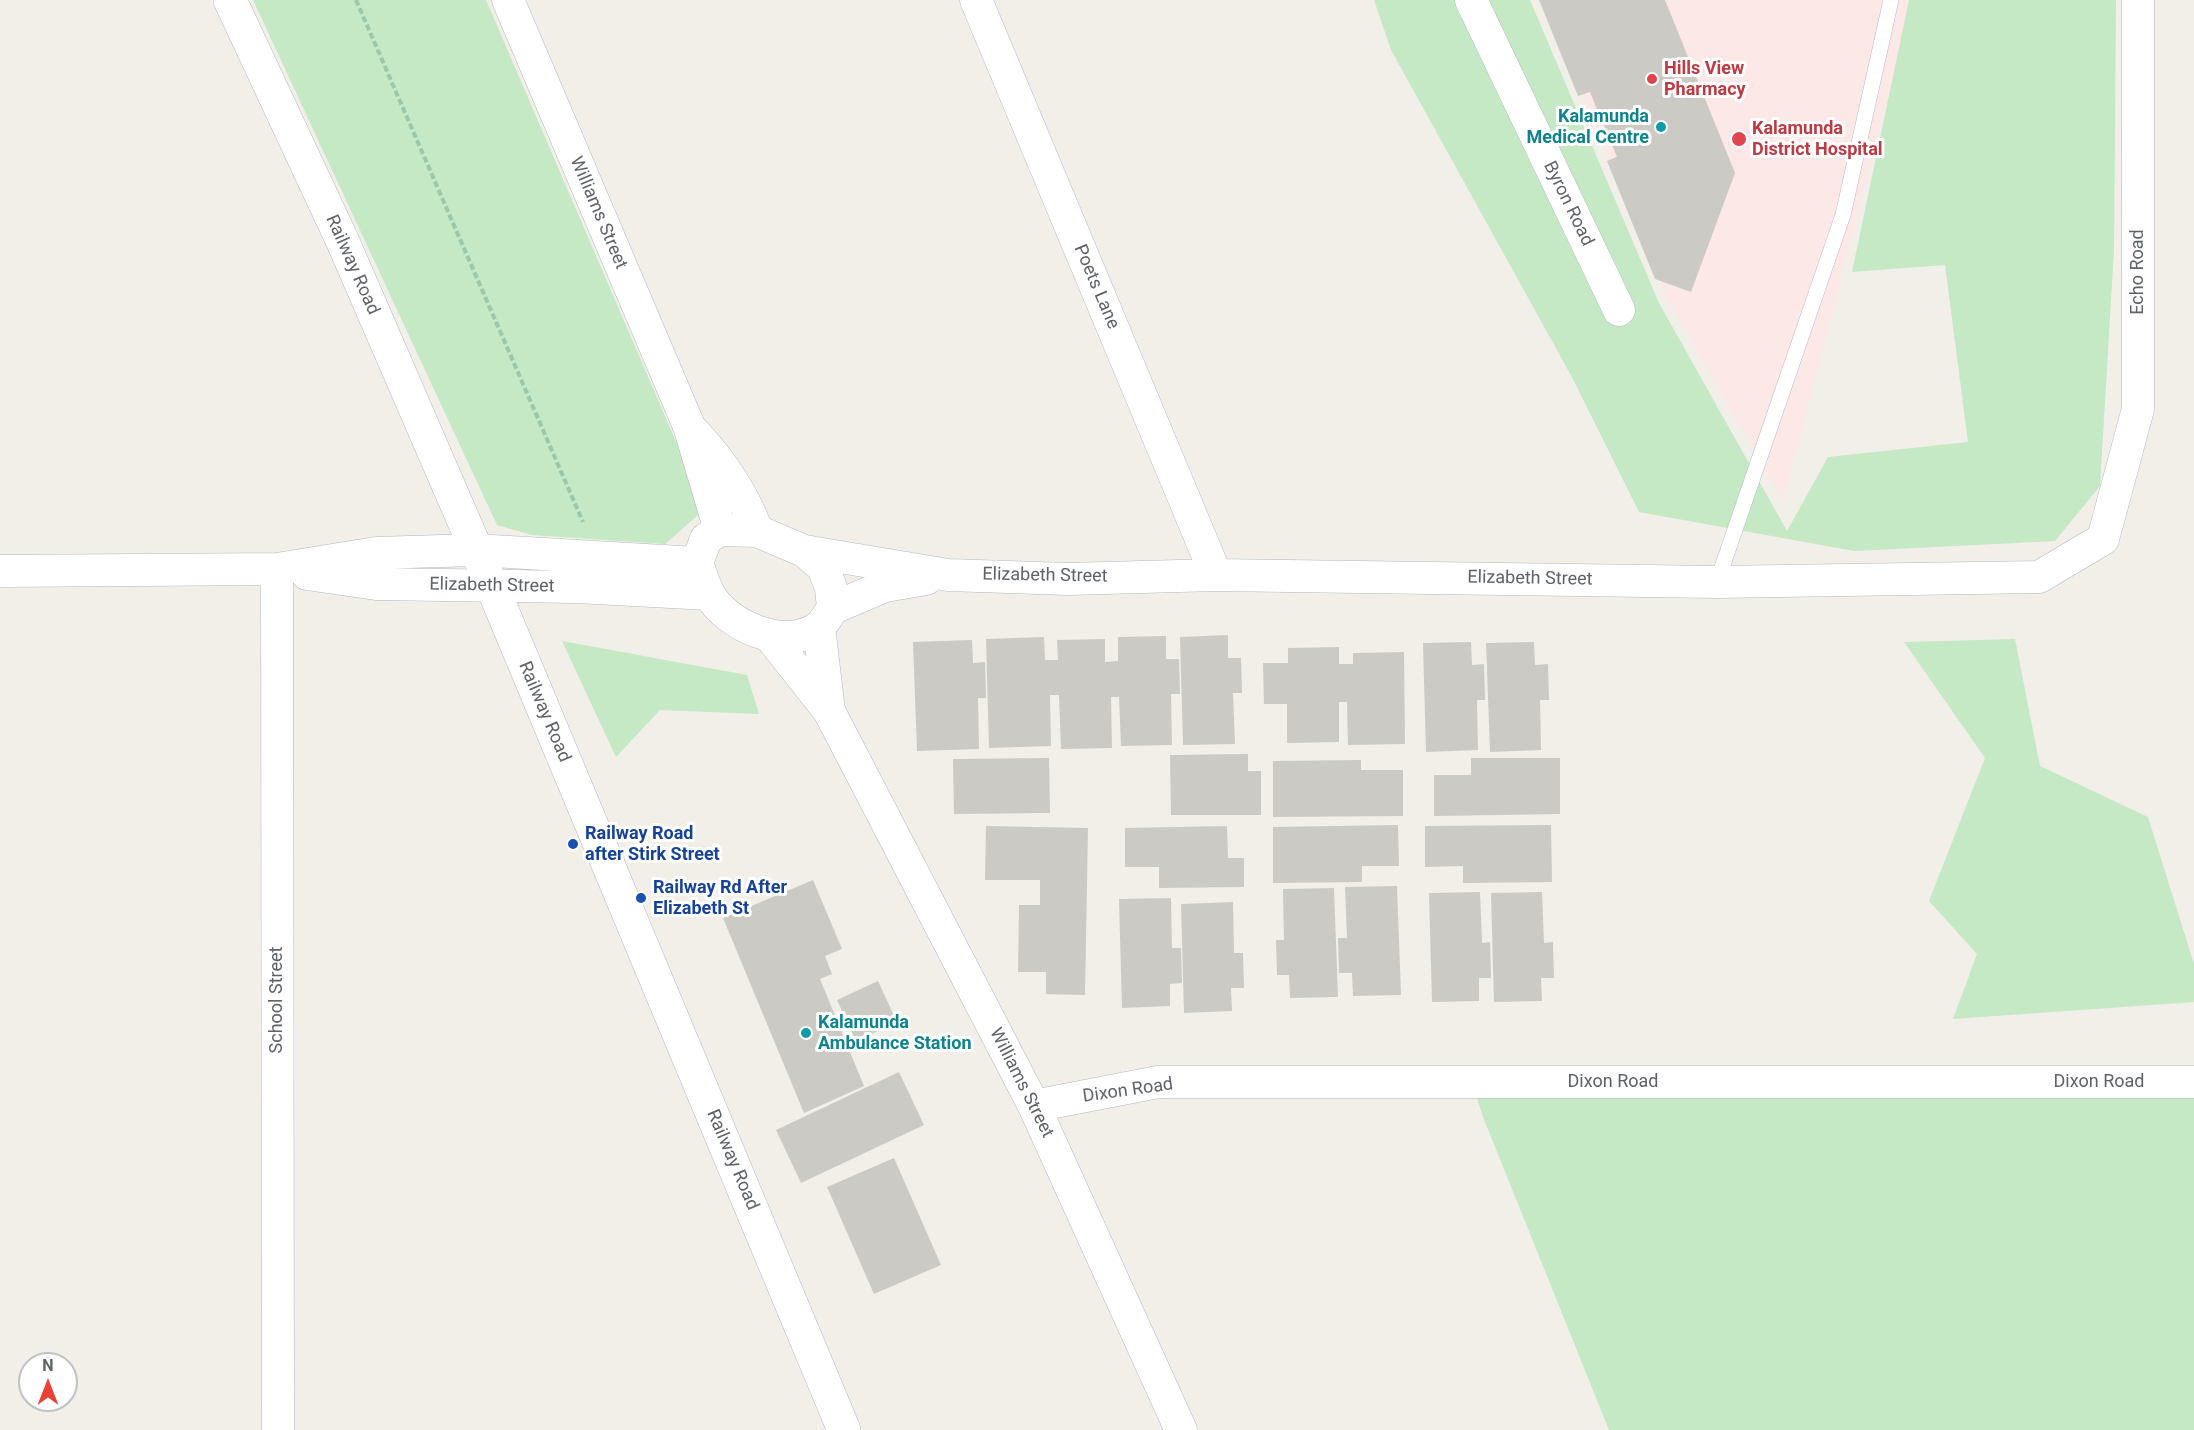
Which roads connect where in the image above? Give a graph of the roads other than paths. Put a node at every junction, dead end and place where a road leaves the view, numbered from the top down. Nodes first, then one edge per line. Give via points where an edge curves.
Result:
1 (230, 0) edge
2 (508, 0) edge
3 (976, 0) edge
4 (1471, 0) edge
5 (1891, 0) edge
6 (2138, 0) edge
7 (1619, 310) dead end
8 (689, 426) junction
9 (720, 530) junction
10 (757, 531) junction
11 (2103, 539) joint
12 (475, 550) junction
13 (804, 551) junction
14 (697, 563) junction
15 (277, 569) junction
16 (0, 571) edge
17 (948, 575) junction
18 (1216, 575) junction
19 (1717, 582) junction
20 (492, 586) junction
21 (709, 594) junction
22 (826, 617) junction
23 (769, 635) junction
24 (829, 711) junction
25 (2194, 1082) edge
26 (1034, 1106) junction
27 (278, 1430) edge
28 (844, 1430) edge
29 (1182, 1430) edge

1 - 12 street, Railway Road via 343,242
2 - 8 street, Williams Street
3 - 18 street, Poets Lane
4 - 7 street, Byron Road
5 - 19 lane via 1843,215
6 - 11 street, Echo Road via 2138,409
8 - 9 street, Williams Street
8 - 10 street, Williams Street via 721,462 748,506
9 - 10 street
9 - 14 street via 706,539
10 - 13 street
11 - 19 street, Elizabeth Street via 2039,577
12 - 14 street, Elizabeth Street
12 - 15 street, Elizabeth Street via 376,553
12 - 20 street, Railway Road
13 - 17 street, Elizabeth Street
13 - 22 street via 823,567 831,588
14 - 21 street
15 - 16 street, Elizabeth Street
15 - 20 street, Elizabeth Street via 376,584
15 - 27 street, School Street
17 - 18 street, Elizabeth Street via 1068,579
17 - 22 street, Elizabeth Street via 885,586
18 - 19 street, Elizabeth Street
20 - 21 street, Elizabeth Street
20 - 28 street, Railway Road
21 - 23 street via 742,627
22 - 23 street via 797,635
22 - 24 street, Williams Street
23 - 24 street, Williams Street
24 - 26 street, Williams Street
25 - 26 street, Dixon Road via 1158,1083
26 - 29 street, Williams Street

